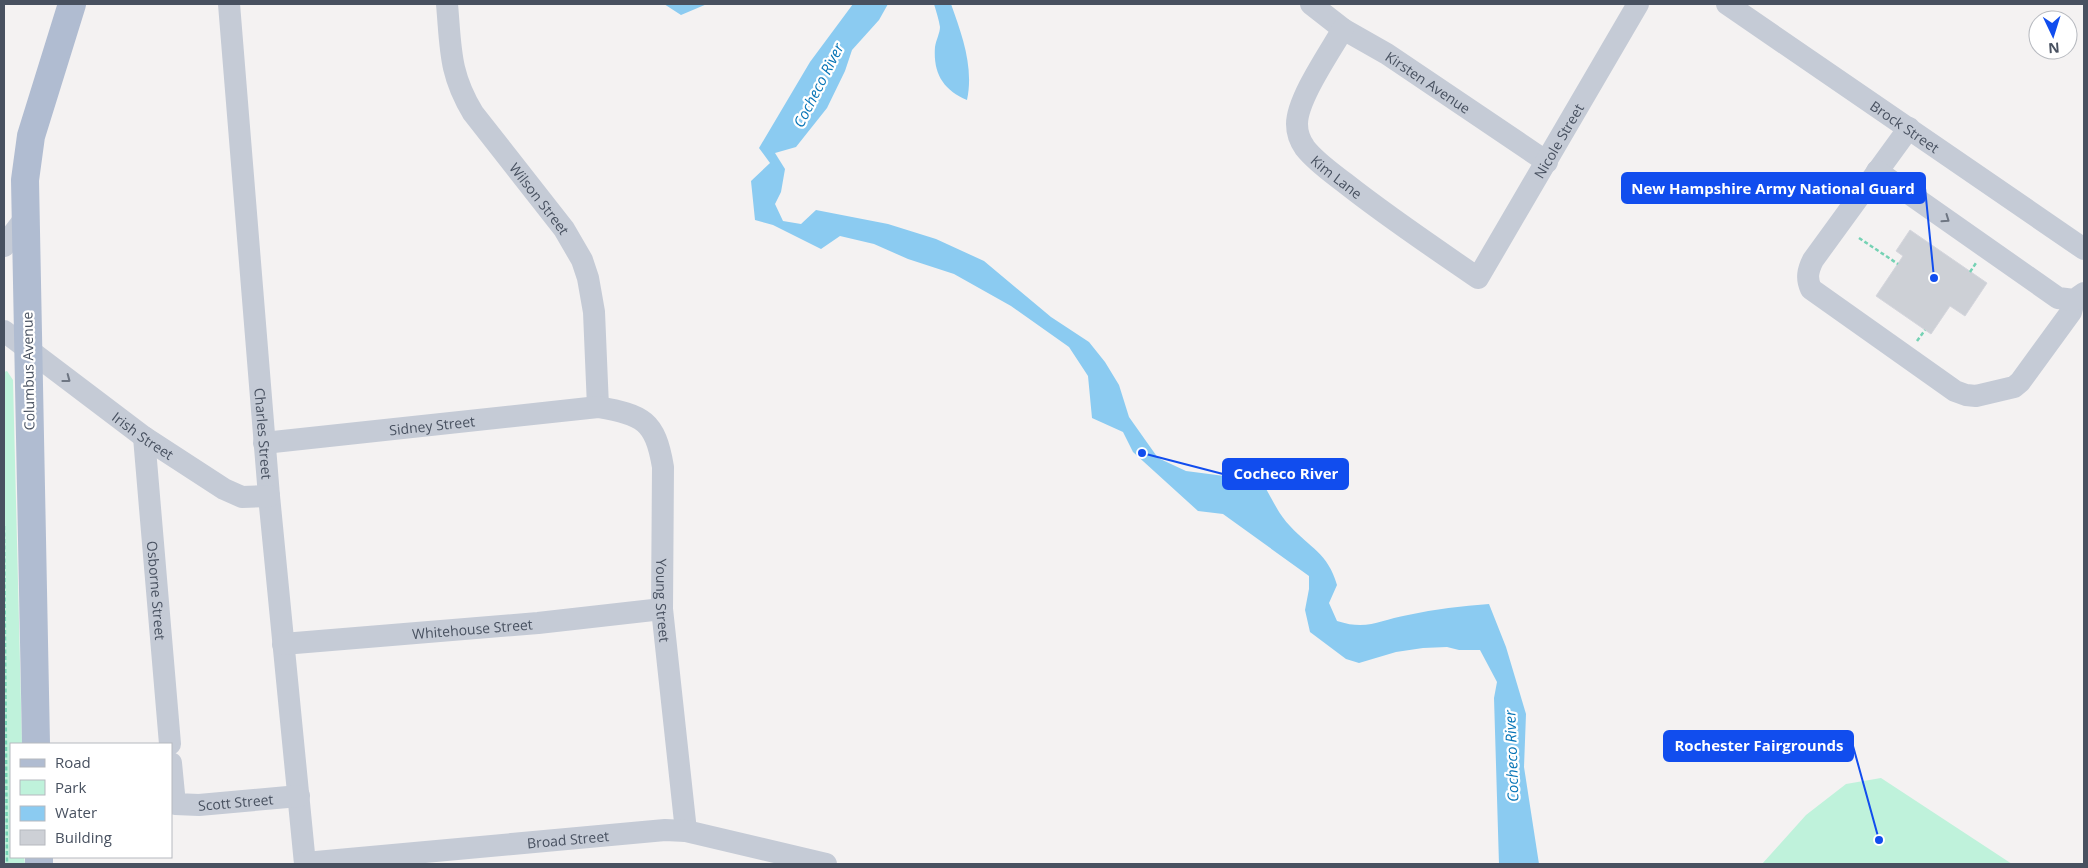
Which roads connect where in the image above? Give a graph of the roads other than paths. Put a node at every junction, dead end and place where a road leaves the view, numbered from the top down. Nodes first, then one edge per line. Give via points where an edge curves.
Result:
1 (72, 4) edge
2 (229, 4) edge
3 (447, 4) edge
4 (1310, 4) edge
5 (1638, 4) edge
6 (1726, 4) edge
7 (1343, 29) junction
8 (1909, 128) junction
9 (1546, 162) junction
10 (1877, 171) junction
11 (26, 217) junction
12 (4, 246) edge
13 (2084, 249) edge
14 (1478, 278) joint
15 (2079, 296) edge
16 (4, 331) edge
17 (16, 351) edge
18 (598, 407) junction
19 (144, 437) junction
20 (264, 443) junction
21 (269, 496) junction
22 (662, 610) junction
23 (283, 644) junction
24 (36, 743) edge
25 (170, 743) edge
26 (172, 773) edge
27 (298, 796) junction
28 (686, 831) junction
29 (305, 864) edge
30 (826, 864) edge

1 - 11 main road, Columbus Avenue via 31,136 25,180
2 - 20 street, Charles Street
3 - 18 street, Wilson Street via 452,65 464,98 564,228 582,260 594,312
4 - 7 street, Kirsten Avenue
5 - 9 street, Nicole Street
6 - 8 street, Brock Street
7 - 9 street, Kirsten Avenue via 1387,54
7 - 14 street, Kim Lane via 1305,95 1299,110 1298,137 1312,154 1367,201
8 - 10 street
8 - 13 street, Brock Street
9 - 14 street, Nicole Street
10 -> 15 street via 2058,298
10 - 15 street via 1813,260 1808,269 1808,283 1817,294 1955,391 1976,396 2006,390 2020,382
11 - 12 street
11 - 17 main road, Columbus Avenue
16 - 17 street, Irish Street
17 -> 19 street, Irish Street
17 - 24 main road, Columbus Avenue
18 - 20 street, Sidney Street
18 - 22 street, Young Street via 640,418 654,432 660,449 664,467
19 - 21 street, Irish Street via 242,498
19 - 25 street, Osborne Street
20 - 21 street, Charles Street
21 - 23 street, Charles Street
22 - 23 street, Whitehouse Street
22 - 28 street, Young Street
23 - 27 street, Charles Street
26 - 27 street, Scott Street via 175,804
27 - 29 street, Charles Street
28 - 29 street, Broad Street via 665,830
28 - 30 street, Broad Street

